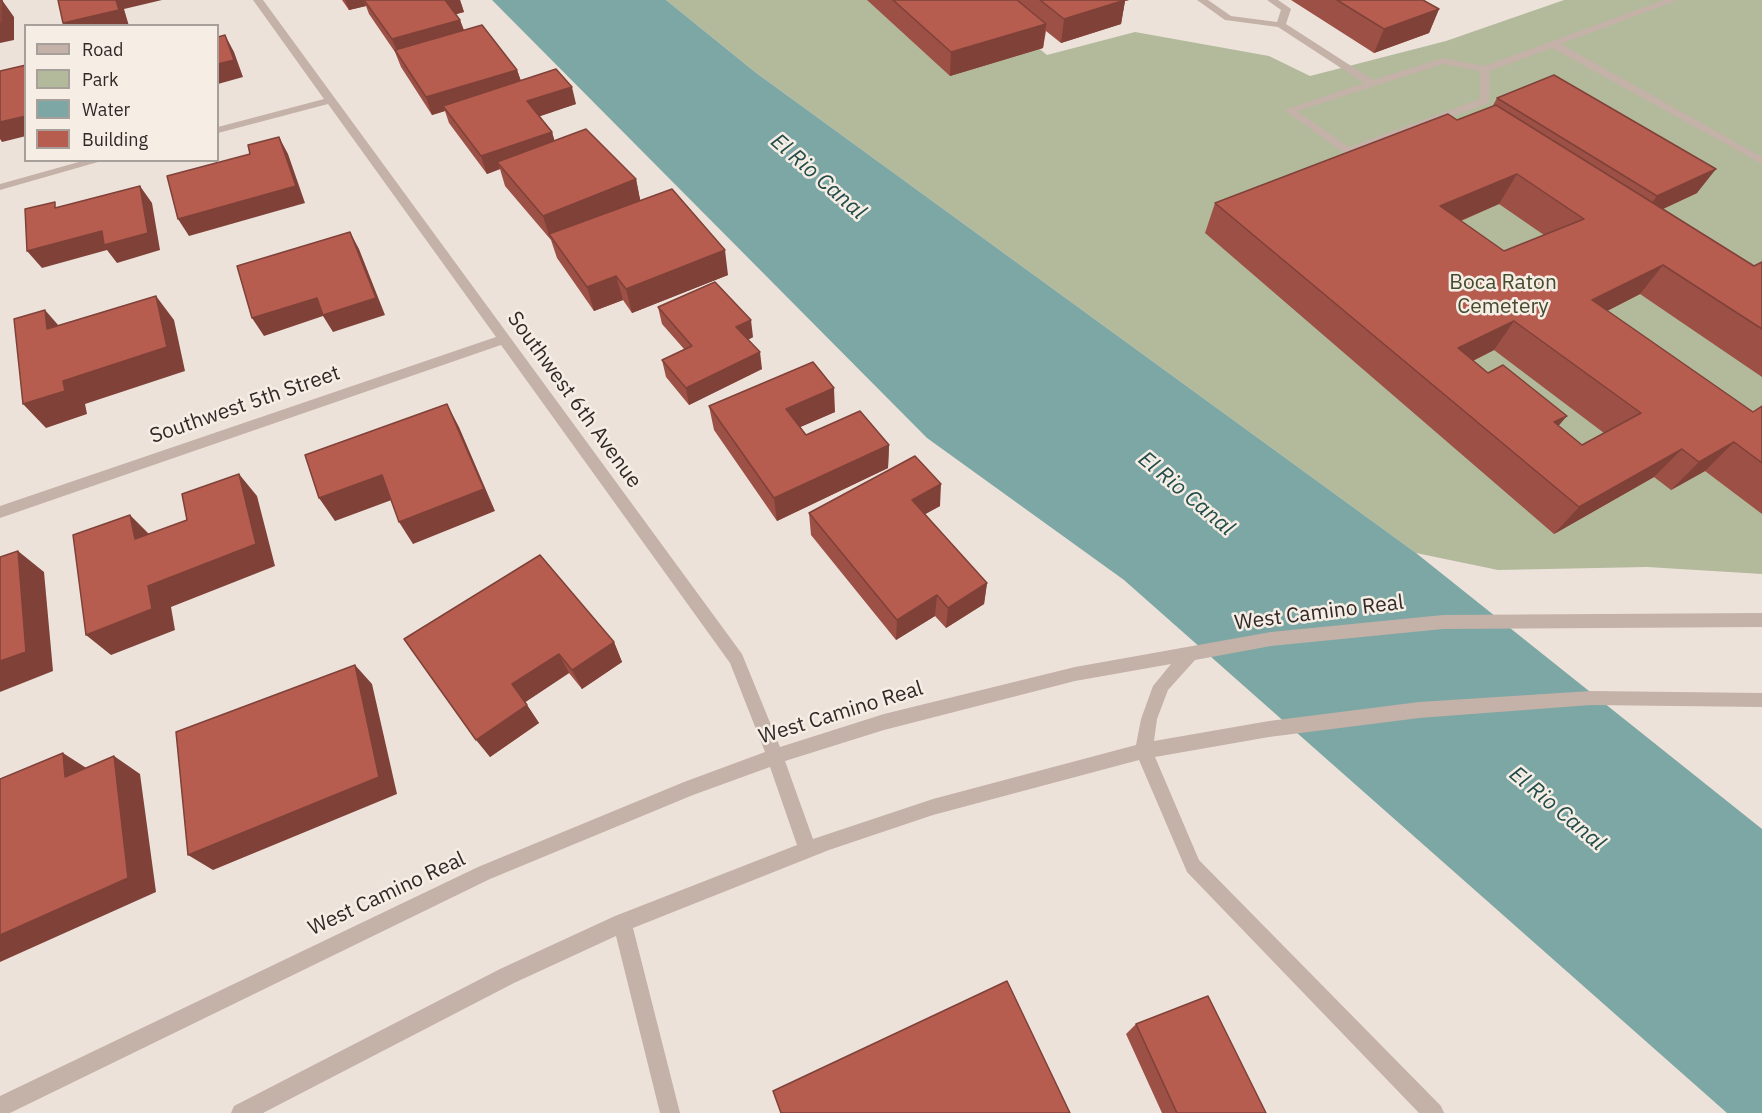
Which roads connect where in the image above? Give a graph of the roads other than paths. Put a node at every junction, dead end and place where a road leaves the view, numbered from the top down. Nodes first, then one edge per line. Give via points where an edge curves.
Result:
1 (258, 0) edge
2 (1202, 0) edge
3 (1272, 0) edge
4 (1673, 0) edge
5 (1281, 25) junction
6 (1553, 44) junction
7 (1485, 69) junction
8 (1371, 83) junction
9 (331, 100) junction
10 (219, 130) edge
11 (1762, 161) edge
12 (93, 162) edge
13 (0, 187) edge
14 (504, 339) junction
15 (0, 512) edge
16 (1762, 620) edge
17 (1191, 652) junction
18 (1762, 700) edge
19 (1144, 751) junction
20 (774, 756) junction
21 (808, 850) junction
22 (622, 923) junction
23 (0, 1107) edge
24 (241, 1113) edge
25 (670, 1113) edge
26 (1434, 1113) edge

1 - 9 street, Southwest 6th Avenue
2 - 5 street via 1228,18
3 - 5 street via 1286,9
4 - 6 street
5 - 8 street
6 - 7 street
6 - 11 street
7 - 8 street via 1443,61
7 - 8 street via 1485,101 1348,152 1289,110
9 - 10 street
9 - 14 street, Southwest 6th Avenue
12 - 13 street
14 - 15 street, Southwest 5th Street
14 - 20 street, Southwest 6th Avenue via 736,659 752,691
16 - 17 street, West Camino Real via 1443,621
17 - 19 street via 1161,686 1149,719
17 - 20 street, West Camino Real via 982,695
18 - 19 street via 1516,701 1269,729
19 - 21 street via 933,807
19 - 26 street via 1193,866
20 - 21 street, Southwest 6th Avenue
20 - 23 street, West Camino Real via 484,873
21 - 22 street
22 - 24 street via 507,976
22 - 25 street

